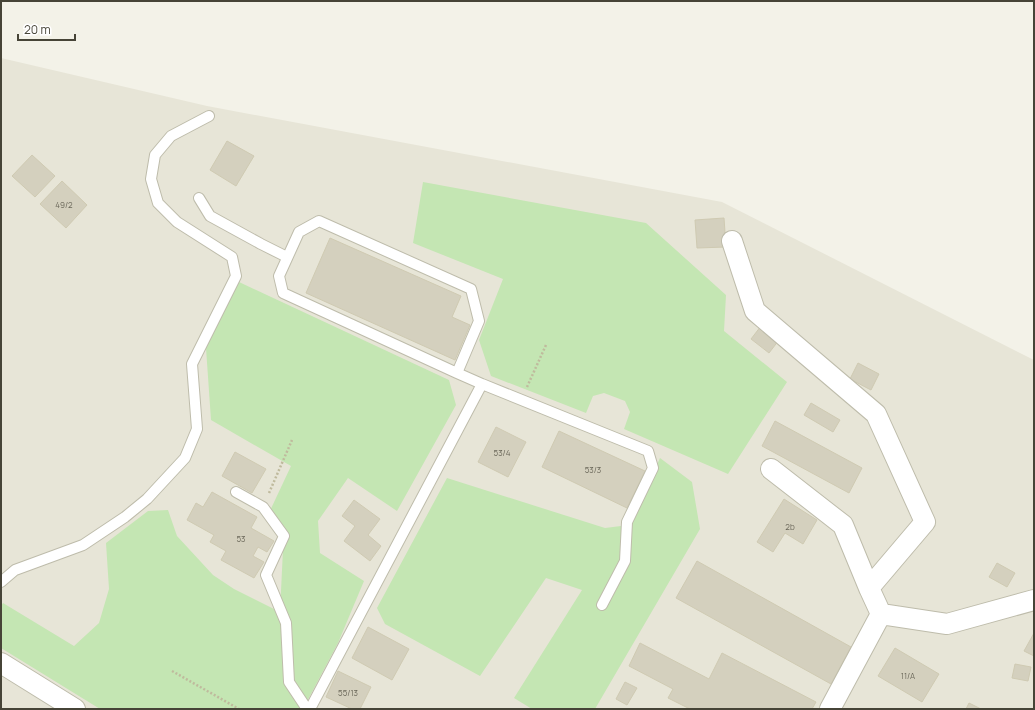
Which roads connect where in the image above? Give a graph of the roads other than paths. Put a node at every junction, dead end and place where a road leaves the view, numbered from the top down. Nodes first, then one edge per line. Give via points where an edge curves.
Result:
1 (209, 116) dead end
2 (199, 198) dead end
3 (732, 241) dead end
4 (287, 257) junction
5 (457, 372) junction
6 (482, 384) junction
7 (771, 469) dead end
8 (236, 492) dead end
9 (1, 582) edge
10 (869, 588) junction
11 (1034, 600) edge
12 (602, 605) dead end
13 (881, 614) junction
14 (1, 663) edge
15 (838, 707) edge
16 (75, 709) edge
17 (308, 709) edge

1 - 9 lane via 171,136 155,155 151,178 158,203 177,222 232,257 236,276 192,364 197,429 185,458 147,499 119,521 83,545 15,570
2 - 4 lane via 210,216
3 - 10 street via 755,311 876,414 925,522
4 - 5 lane via 279,276 283,293
4 - 5 lane via 299,232 319,221 471,289 479,322
5 - 6 lane
6 - 12 lane via 648,451 653,468 627,522 625,561
6 - 17 lane
7 - 10 street via 843,525
8 - 17 lane via 263,507 284,536 266,575 286,623 289,682
10 - 13 street
11 - 13 street via 947,624
13 - 15 street
14 - 16 street

